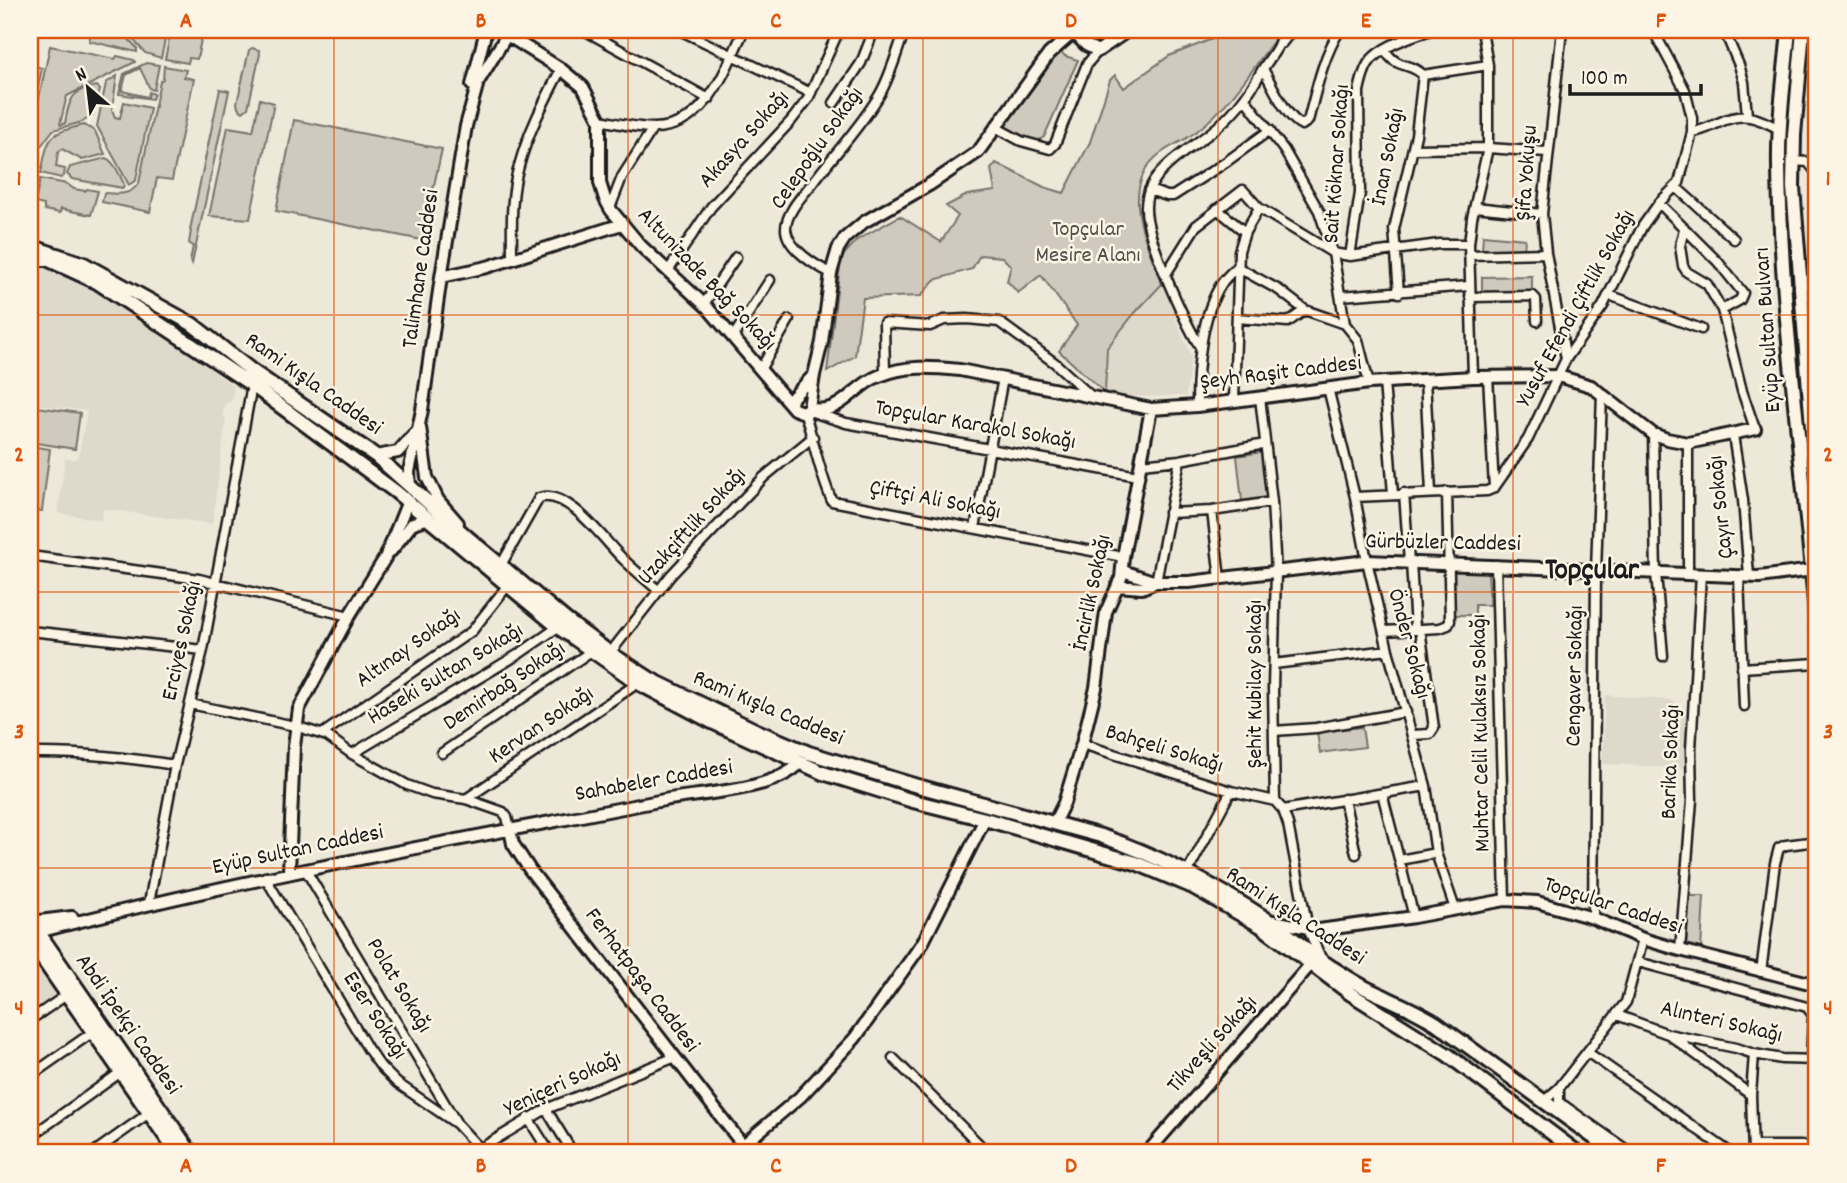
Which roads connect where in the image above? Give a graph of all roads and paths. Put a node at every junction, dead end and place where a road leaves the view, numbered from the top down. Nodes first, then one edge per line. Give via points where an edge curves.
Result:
1 (486, 30) edge
2 (583, 30) edge
3 (679, 30) edge
4 (744, 30) edge
5 (839, 30) edge
6 (873, 30) edge
7 (905, 30) edge
8 (1129, 30) edge
9 (1282, 30) edge
10 (1292, 30) edge
11 (1340, 30) edge
12 (1431, 30) edge
13 (1482, 30) edge
14 (1562, 30) edge
15 (1653, 30) edge
16 (1724, 30) edge
17 (1789, 30) edge
18 (1803, 30) edge
19 (1075, 31) edge
20 (512, 33) edge
21 (1282, 43) junction
22 (1385, 50) junction
23 (1098, 51) junction
24 (732, 54) junction
25 (1488, 65) junction
26 (561, 69) junction
27 (1263, 69) junction
28 (1423, 75) junction
29 (811, 93) junction
30 (709, 99) junction
31 (1245, 99) junction
32 (834, 103) dead end
33 (1747, 115) junction
34 (468, 117) junction
35 (600, 120) junction
36 (653, 128) junction
37 (997, 128) junction
38 (1270, 130) junction
39 (1692, 132) junction
40 (1780, 134) junction
41 (1488, 148) junction
42 (1413, 149) junction
43 (1547, 152) junction
44 (1793, 161) junction
45 (1817, 173) edge
46 (1676, 187) junction
47 (1149, 190) junction
48 (1658, 204) junction
49 (1475, 207) junction
50 (610, 208) junction
51 (1259, 208) junction
52 (1217, 209) junction
53 (1542, 214) junction
54 (622, 224) junction
55 (1684, 229) junction
56 (1245, 232) junction
57 (1734, 239) dead end
58 (1469, 244) junction
59 (30, 246) edge
60 (1396, 249) junction
61 (1333, 253) junction
62 (1546, 253) junction
63 (1469, 255) junction
64 (736, 257) dead end
65 (1350, 257) junction
66 (512, 259) junction
67 (30, 262) edge
68 (1237, 267) junction
69 (668, 271) junction
70 (831, 273) junction
71 (1166, 274) junction
72 (441, 277) junction
73 (770, 280) dead end
74 (1469, 286) junction
75 (1399, 293) junction
76 (1609, 295) junction
77 (1341, 296) junction
78 (1470, 297) junction
79 (704, 304) junction
80 (1305, 310) junction
81 (1722, 310) junction
82 (1237, 318) junction
83 (789, 320) dead end
84 (1537, 321) dead end
85 (1345, 324) junction
86 (1701, 329) dead end
87 (733, 337) junction
88 (1199, 347) junction
89 (1566, 359) junction
90 (761, 368) junction
91 (253, 371) junction
92 (885, 374) junction
93 (814, 375) junction
94 (1488, 376) junction
95 (1558, 376) junction
96 (1473, 377) junction
97 (1003, 378) junction
98 (1425, 379) junction
99 (1384, 382) junction
100 (1369, 383) junction
101 (252, 385) junction
102 (1328, 388) junction
103 (1602, 393) junction
104 (795, 397) junction
105 (1093, 397) junction
106 (1260, 397) junction
107 (1234, 400) junction
108 (1197, 406) junction
109 (807, 408) junction
110 (1151, 409) junction
111 (1814, 415) edge
112 (419, 426) junction
113 (1755, 429) joint
114 (1653, 434) junction
115 (1733, 435) junction
116 (813, 437) junction
117 (1688, 443) junction
118 (1265, 444) junction
119 (991, 447) junction
120 (376, 456) junction
121 (1180, 460) junction
122 (1140, 470) junction
123 (410, 487) junction
124 (1494, 488) junction
125 (1817, 490) edge
126 (1431, 492) junction
127 (1447, 492) junction
128 (1404, 493) junction
129 (1392, 494) junction
130 (1355, 497) junction
131 (408, 501) junction
132 (1272, 502) junction
133 (1212, 511) junction
134 (1169, 513) junction
135 (429, 518) junction
136 (975, 528) junction
137 (467, 537) junction
138 (30, 556) edge
139 (1123, 557) junction
140 (385, 558) junction
141 (1367, 561) junction
142 (1410, 562) junction
143 (1449, 563) junction
144 (500, 565) junction
145 (1496, 565) junction
146 (1815, 570) edge
147 (1123, 571) junction
148 (1276, 572) junction
149 (1596, 572) junction
150 (1656, 573) junction
151 (1688, 574) junction
152 (1701, 574) junction
153 (1744, 576) junction
154 (1220, 579) junction
155 (1156, 582) junction
156 (215, 583) junction
157 (508, 585) junction
158 (1118, 586) junction
159 (658, 590) junction
160 (349, 616) junction
161 (558, 627) junction
162 (1817, 627) edge
163 (1418, 629) junction
164 (30, 631) edge
165 (1384, 631) junction
166 (203, 650) junction
167 (1388, 650) junction
168 (590, 652) junction
169 (610, 653) junction
170 (1663, 656) dead end
171 (1817, 663) edge
172 (1274, 664) junction
173 (1742, 668) junction
174 (638, 683) junction
175 (190, 704) junction
176 (1744, 706) dead end
177 (1406, 712) junction
178 (295, 726) junction
179 (1275, 731) junction
180 (322, 734) junction
181 (1413, 736) junction
182 (1082, 744) junction
183 (794, 748) junction
184 (30, 753) edge
185 (442, 753) dead end
186 (352, 754) junction
187 (800, 763) junction
188 (175, 765) junction
189 (1426, 786) junction
190 (937, 791) junction
191 (1231, 791) junction
192 (1382, 793) junction
193 (466, 799) junction
194 (1344, 799) junction
195 (1275, 801) junction
196 (933, 807) junction
197 (1283, 810) junction
198 (985, 819) junction
199 (1054, 823) junction
200 (510, 829) junction
201 (1040, 835) junction
202 (1817, 841) edge
203 (1436, 853) junction
204 (1356, 855) dead end
205 (1400, 860) junction
206 (305, 869) junction
207 (289, 872) junction
208 (1188, 873) junction
209 (265, 877) junction
210 (1505, 900) junction
211 (149, 903) junction
212 (1455, 909) junction
213 (95, 916) junction
214 (1413, 917) junction
215 (1593, 918) junction
216 (1269, 920) junction
217 (57, 927) junction
218 (1308, 929) junction
219 (32, 930) edge
220 (1643, 939) junction
221 (1680, 950) junction
222 (55, 957) junction
223 (1638, 962) junction
224 (1317, 964) junction
225 (1761, 972) junction
226 (1817, 985) edge
227 (68, 994) junction
228 (1617, 1016) junction
229 (30, 1020) edge
230 (93, 1032) junction
231 (1668, 1034) junction
232 (1587, 1052) junction
233 (1754, 1054) junction
234 (673, 1058) junction
235 (893, 1058) dead end
236 (1814, 1060) edge
237 (121, 1072) junction
238 (30, 1076) edge
239 (1559, 1088) junction
240 (1751, 1095) junction
241 (1543, 1102) junction
242 (546, 1109) junction
243 (149, 1113) junction
244 (528, 1118) junction
245 (457, 1124) junction
246 (30, 1137) edge
247 (545, 1144) junction
248 (1817, 1146) edge
249 (746, 1150) edge
250 (1753, 1150) edge
251 (476, 1151) edge
252 (174, 1152) edge
253 (93, 1153) edge
254 (191, 1153) edge
255 (532, 1153) edge
256 (550, 1153) edge
257 (573, 1153) edge
258 (988, 1153) edge
259 (1147, 1153) edge
260 (1578, 1153) edge
261 (1615, 1153) edge
262 (1631, 1153) edge
263 (1731, 1153) edge

1 - 34 street
2 - 30 street
3 - 24 street
4 - 24 street
5 - 29 street, Akasya Sokağı
6 - 32 street via 861,63
7 - 70 street, Celepoğlu Sokağı via 881,93 787,222 794,246
8 - 23 street
9 - 21 street
10 - 21 street
11 - 27 street via 1308,121 1300,125 1292,117
12 - 22 street, Sait Köknar Sokağı
13 - 25 street
14 - 43 street, Şifa Yokuşu
15 - 39 street, Yusuf Efendi Çiftlik Sokağı via 1689,101
16 - 33 street via 1740,65
17 - 40 main road, Eyüp Sultan Bulvarı
18 - 44 main road, Eyüp Sultan Bulvarı
19 - 23 street
19 - 37 street via 1049,54
20 - 26 street, Altunizade Bağ Sokağı
20 - 34 street, Talimhane Caddesi
21 - 27 street
22 - 28 street via 1392,61
22 - 65 street, Sait Köknar Sokağı via 1369,62 1359,91 1360,193
23 - 37 street via 1087,64 1050,149
24 - 29 street
24 - 30 street
25 - 28 street
25 - 41 street
26 - 35 street, Altunizade Bağ Sokağı via 583,88
26 - 66 street via 519,166
27 - 31 street
28 - 42 street, İnan Sokağı
29 - 69 street, Akasya Sokağı via 792,121 710,207
30 - 36 street via 685,119
31 - 38 street
31 - 47 street via 1226,120 1165,167
33 - 39 street
33 - 40 street
34 - 72 street, Talimhane Caddesi
35 - 36 street
35 - 50 street, Altunizade Bağ Sokağı via 600,183
36 - 50 street via 621,177
37 - 70 street via 960,166 853,229 838,249
38 - 47 street via 1173,196
38 - 61 street via 1319,211
39 - 46 street, Yusuf Efendi Çiftlik Sokağı
40 - 44 main road via 1785,155
40 - 146 main road, Eyüp Sultan Bulvarı via 1786,306
41 - 42 street
41 - 43 street
41 - 49 street
42 - 60 street, İnan Sokağı via 1394,229
43 - 53 street, Şifa Yokuşu
44 - 45 street via 1808,162
44 - 111 main road, Eyüp Sultan Bulvarı
46 - 48 street, Yusuf Efendi Çiftlik Sokağı
46 - 57 street
47 - 71 street via 1146,217
48 - 55 street
48 - 76 street, Yusuf Efendi Çiftlik Sokağı
49 - 53 street
49 - 58 street
50 - 54 street, Altunizade Bağ Sokağı
51 - 52 street via 1243,190
51 - 56 street
51 - 61 street
52 - 56 street
52 - 71 street via 1196,226
53 - 62 street, Şifa Yokuşu
54 - 66 street
54 - 69 street, Altunizade Bağ Sokağı
55 - 81 street via 1680,246 1683,266 1707,284
55 - 81 street via 1743,293 1740,300
56 - 68 street
58 - 60 street
58 - 63 street
59 - 91 main road, Rami Kışla Caddesi via 84,264 192,324
60 - 65 street
60 - 75 street, İnan Sokağı
61 - 65 street
61 - 77 street
62 - 63 street
62 - 89 street, Şifa Yokuşu
63 - 74 street
64 - 79 street
66 - 72 street
67 - 101 main road, Rami Kışla Caddesi via 47,259 97,282
68 - 80 street
68 - 82 street
68 - 88 street via 1222,283
69 - 79 street, Altunizade Bağ Sokağı
70 - 93 street
71 - 88 street
72 - 112 street, Talimhane Caddesi
73 - 87 street
74 - 75 street
74 - 78 street
75 - 77 street
76 - 86 street
76 - 89 street, Yusuf Efendi Çiftlik Sokağı
77 - 85 street
78 - 84 street via 1533,296
78 - 96 street
79 - 87 street, Altunizade Bağ Sokağı
80 - 82 street via 1288,322
80 - 85 street
81 - 113 street
82 - 107 street
83 - 90 street
85 - 100 street via 1358,340
87 - 90 street, Altunizade Bağ Sokağı
88 - 108 street
89 - 95 street, Yusuf Efendi Çiftlik Sokağı
90 - 104 street, Altunizade Bağ Sokağı
91 - 101 main road
91 - 120 main road, Rami Kışla Caddesi
92 - 97 street, Şeyh Raşit Caddesi via 929,366
92 - 105 street via 884,323 930,326 944,320 988,320 1016,334
92 - 109 street, Şeyh Raşit Caddesi via 833,408
93 - 104 street
93 - 109 street
94 - 95 street, Şeyh Raşit Caddesi
94 - 96 street, Şeyh Raşit Caddesi
94 - 124 street
95 - 103 street, Şeyh Raşit Caddesi
95 - 124 street, Yusuf Efendi Çiftlik Sokağı via 1528,439
96 - 98 street, Şeyh Raşit Caddesi
97 - 105 street, Şeyh Raşit Caddesi
97 - 119 street
98 - 99 street, Şeyh Raşit Caddesi
98 - 126 street
99 - 100 street, Şeyh Raşit Caddesi
99 - 129 street
100 - 102 street, Şeyh Raşit Caddesi
101 - 131 main road, Rami Kışla Caddesi
101 - 156 street, Erciyes Sokağı
102 - 106 street, Şeyh Raşit Caddesi
102 - 130 street, Önder Sokağı
103 - 114 street, Şeyh Raşit Caddesi
103 - 149 street, Cengaver Sokağı
104 - 109 street, Altunizade Bağ Sokağı via 807,396
105 - 110 street, Şeyh Raşit Caddesi
106 - 107 street, Şeyh Raşit Caddesi
106 - 118 street, Şehit Kubilay Sokağı
107 - 108 street, Şeyh Raşit Caddesi
108 - 110 street, Şeyh Raşit Caddesi
109 - 116 street, Çiftçi Ali Sokağı
109 - 119 street, Topçular Karakol Sokağı via 846,423
110 - 122 street, İncirlik Sokağı
111 - 125 main road, Eyüp Sultan Bulvarı
112 - 120 street via 398,452
112 - 123 street, Talimhane Caddesi
112 - 137 street, Talimhane Caddesi via 430,485
113 - 115 street, Şeyh Raşit Caddesi
114 - 117 street, Şeyh Raşit Caddesi
114 - 150 street
115 - 117 street, Şeyh Raşit Caddesi
115 - 153 street, Çayır Sokağı via 1743,500
116 - 136 street, Çiftçi Ali Sokağı via 832,501
116 - 159 street, Uzakçiftlik Sokağı via 765,477
117 - 151 street
118 - 121 street, Topçular Karakol Sokağı
118 - 132 street, Şehit Kubilay Sokağı
119 - 122 street, Topçular Karakol Sokağı
119 - 136 street
120 - 123 main road, Rami Kışla Caddesi
121 - 122 street, Topçular Karakol Sokağı
121 - 134 street
122 - 139 street, İncirlik Sokağı
123 - 131 main road
123 - 137 main road, Rami Kışla Caddesi
124 - 127 street
126 - 127 street
126 - 128 street
127 - 143 street
128 - 129 street
128 - 142 street
129 - 130 street
130 - 141 street, Önder Sokağı
131 - 135 main road, Rami Kışla Caddesi
131 - 140 street
132 - 133 street
132 - 148 street, Şehit Kubilay Sokağı
133 - 134 street
133 - 154 street
134 - 155 street
135 - 140 street via 413,523
135 - 157 main road, Rami Kışla Caddesi
136 - 139 street, Çiftçi Ali Sokağı
137 - 144 main road, Rami Kışla Caddesi
138 - 156 street
139 - 147 street, İncirlik Sokağı
140 - 160 street
141 - 142 street, Gürbüzler Caddesi
141 - 148 street, Gürbüzler Caddesi
141 - 165 street, Önder Sokağı
142 - 143 street, Gürbüzler Caddesi
142 - 163 street
143 - 145 street, Gürbüzler Caddesi
143 - 163 street via 1450,621 1440,628
144 - 159 street via 539,498 548,495 593,524
144 - 169 main road, Rami Kışla Caddesi
145 - 149 street, Gürbüzler Caddesi
145 - 210 street, Muhtar Celil Kulaksız Sokağı
146 - 153 street, Gürbüzler Caddesi
146 - 162 main road, Eyüp Sultan Bulvarı
147 - 155 street
147 - 158 street, İncirlik Sokağı
148 - 154 street, Gürbüzler Caddesi
148 - 172 street, Şehit Kubilay Sokağı
149 - 150 street, Gürbüzler Caddesi
149 - 215 street, Cengaver Sokağı
150 - 151 street, Gürbüzler Caddesi
150 - 170 street
151 - 152 street, Gürbüzler Caddesi
152 - 153 street, Gürbüzler Caddesi
152 - 221 street, Barika Sokağı via 1692,800
153 - 173 street, Çayır Sokağı
154 - 155 street, Gürbüzler Caddesi
155 - 158 street via 1142,588
156 - 160 street
156 - 166 street, Erciyes Sokağı
157 - 161 main road, Rami Kışla Caddesi
157 - 180 street, Altınay Sokağı via 472,631
158 - 182 street, İncirlik Sokağı via 1106,612 1096,688
159 - 169 street, Uzakçiftlik Sokağı
160 - 178 street via 303,701
161 - 168 main road, Rami Kışla Caddesi
161 - 186 street, Haseki Sultan Sokağı
163 - 165 street
163 - 181 street via 1434,728 1430,734
164 - 166 street
165 - 167 street, Önder Sokağı
166 - 175 street, Erciyes Sokağı
167 - 172 street
167 - 177 street, Önder Sokağı
168 - 174 main road, Rami Kışla Caddesi
168 - 185 street, Demirbağ Sokağı
169 - 183 main road, Rami Kışla Caddesi via 652,680
171 - 173 street
172 - 179 street, Şehit Kubilay Sokağı
173 - 176 street, Çayır Sokağı
174 - 187 main road, Rami Kışla Caddesi
174 - 193 street, Kervan Sokağı
175 - 178 street
175 - 188 street, Erciyes Sokağı
177 - 179 street
177 - 181 street, Önder Sokağı
178 - 180 street
178 - 207 street
179 - 195 street, Şehit Kubilay Sokağı
180 - 186 street
181 - 189 street, Önder Sokağı
182 - 191 street, Bahçeli Sokağı
182 - 199 street, İncirlik Sokağı
183 - 187 main road
183 - 190 main road, Rami Kışla Caddesi
184 - 188 street via 99,755
186 - 193 street via 407,785
187 - 196 main road, Rami Kışla Caddesi
187 - 200 street, Sahabeler Caddesi via 786,775 759,784
188 - 211 street, Erciyes Sokağı
189 - 192 street
189 - 203 street, Önder Sokağı
190 - 196 main road
190 - 199 main road, Rami Kışla Caddesi
191 - 195 street, Bahçeli Sokağı
191 - 208 street
192 - 194 street
192 - 205 street
193 - 200 street via 503,812
194 - 197 street
194 - 204 street
195 - 197 street, Şehit Kubilay Sokağı
196 - 198 main road, Rami Kışla Caddesi
197 - 218 street, Şehit Kubilay Sokağı
198 - 201 main road, Rami Kışla Caddesi
198 - 249 street via 922,944 855,1038
199 - 201 main road
199 - 208 main road, Rami Kışla Caddesi via 1129,846
200 - 206 street, Eyüp Sultan Caddesi
200 - 234 street, Ferhatpaşa Caddesi via 524,862
201 - 224 main road, Rami Kışla Caddesi via 1172,877 1261,926
202 - 225 street via 1779,848
203 - 205 street
203 - 212 street, Önder Sokağı
205 - 214 street
206 - 207 street, Eyüp Sultan Caddesi
206 - 245 street, Polat Sokağı
207 - 209 street, Eyüp Sultan Caddesi
208 - 216 main road, Rami Kışla Caddesi
209 - 211 street, Eyüp Sultan Caddesi
209 - 245 street, Eser Sokağı via 368,1049 397,1083
210 - 212 street, Topçular Caddesi
210 - 215 street, Topçular Caddesi via 1552,905
211 - 213 street, Eyüp Sultan Caddesi
212 - 214 street, Topçular Caddesi
213 - 217 street, Eyüp Sultan Caddesi
213 - 219 street, Eyüp Sultan Caddesi
214 - 218 street, Topçular Caddesi
215 - 220 street, Topçular Caddesi
216 - 218 street, Topçular Caddesi
216 - 224 main road, Rami Kışla Caddesi
217 - 219 street, Eyüp Sultan Caddesi
217 - 222 street
218 - 224 street, Şehit Kubilay Sokağı
219 - 222 main road, Abdi İpekçi Caddesi
219 - 227 main road, Abdi İpekçi Caddesi
220 - 221 street, Topçular Caddesi
220 - 223 street
221 - 225 street, Topçular Caddesi
222 - 254 main road, Abdi İpekçi Caddesi
223 - 228 street
223 - 236 street via 1807,1007 1813,1015
224 - 241 main road, Rami Kışla Caddesi via 1411,1007
224 - 259 street, Tikveşli Sokağı
224 - 260 main road, Rami Kışla Caddesi
225 - 226 street, Topçular Caddesi
227 - 229 street
227 - 230 main road, Abdi İpekçi Caddesi
228 - 231 street, Alınteri Sokağı
228 - 232 street
230 - 237 main road, Abdi İpekçi Caddesi
230 - 238 street
231 - 233 street, Alınteri Sokağı
231 - 240 street
232 - 239 street
232 - 263 street
233 - 236 street, Alınteri Sokağı
233 - 240 street
234 - 242 street, Yeniçeri Sokağı
234 - 249 street, Ferhatpaşa Caddesi
235 - 258 street
237 - 243 main road, Abdi İpekçi Caddesi
237 - 246 street
239 - 241 street
239 - 262 street via 1559,1102
240 - 250 street
241 - 261 main road, Rami Kışla Caddesi
242 - 244 street, Yeniçeri Sokağı
242 - 257 street
243 - 252 main road, Abdi İpekçi Caddesi
243 - 253 street
244 - 247 street
244 - 251 street, Yeniçeri Sokağı
245 - 251 street, Eser Sokağı
247 - 255 street
247 - 256 street
248 - 250 street

